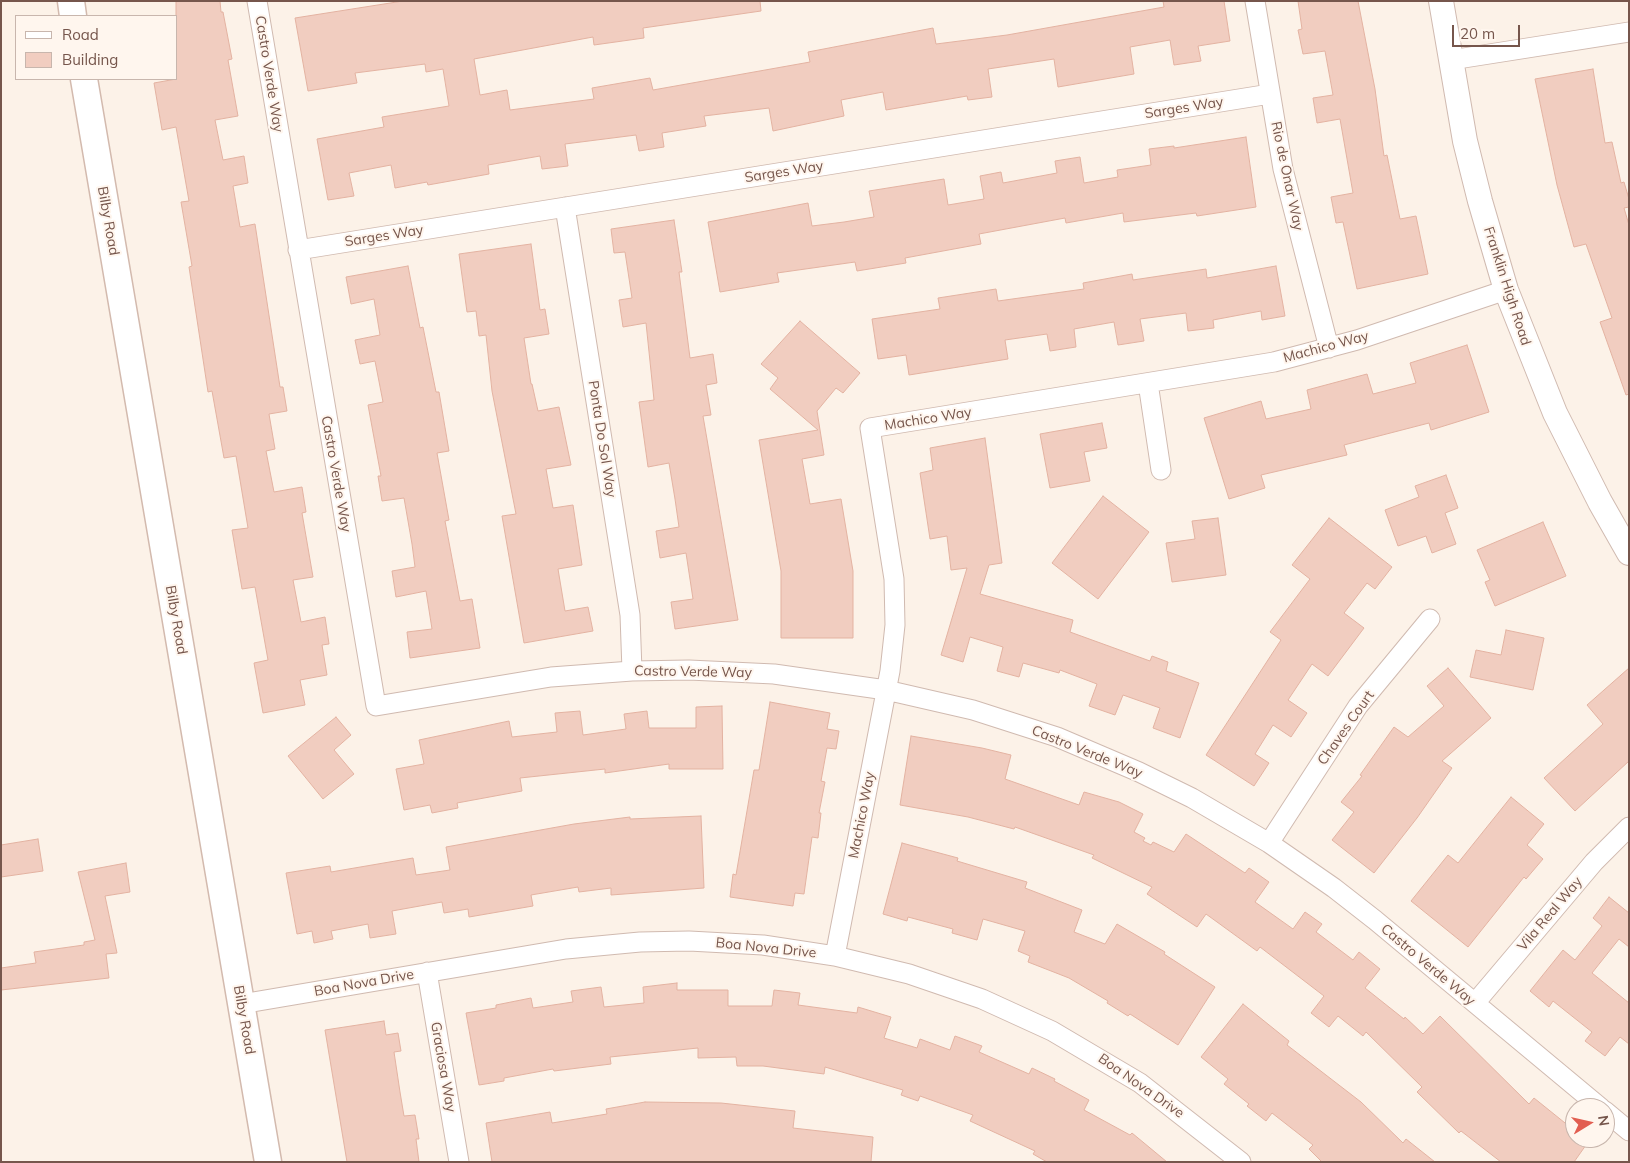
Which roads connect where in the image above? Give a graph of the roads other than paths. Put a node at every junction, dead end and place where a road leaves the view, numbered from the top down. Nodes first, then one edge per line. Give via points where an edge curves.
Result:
1 (71, 1) edge
2 (257, 1) edge
3 (1255, 1) edge
4 (1441, 1) edge
5 (73, 15) edge
6 (1628, 36) edge
7 (1451, 60) junction
8 (84, 80) edge
9 (1270, 94) junction
10 (565, 207) junction
11 (298, 250) junction
12 (1506, 290) junction
13 (1329, 348) junction
14 (1148, 383) junction
15 (1161, 470) dead end
16 (1629, 553) edge
17 (1430, 619) dead end
18 (632, 671) junction
19 (886, 690) junction
20 (1629, 827) edge
21 (1269, 843) junction
22 (835, 956) junction
23 (427, 972) junction
24 (1475, 1003) junction
25 (241, 1004) junction
26 (1589, 1098) edge
27 (1615, 1120) edge
28 (1629, 1131) edge
29 (268, 1162) edge
30 (459, 1162) edge
31 (1241, 1162) edge

1 - 5 main road
2 - 11 street, Castro Verde Way
3 - 9 street, Rio de Onar Way
4 - 7 street, Franklin High Road
6 - 7 street
7 - 12 street, Franklin High Road via 1465,141
8 - 25 main road, Bilby Road
9 - 10 street, Sarges Way
9 - 13 street, Rio de Onar Way via 1283,169
10 - 11 street, Sarges Way
10 - 18 street, Ponta Do Sol Way via 630,616
11 - 18 street, Castro Verde Way via 376,706 551,677
12 - 13 street, Machico Way
12 - 16 street, Franklin High Road via 1555,413
13 - 14 street, Machico Way via 1265,363
14 - 15 street
14 - 19 street, Machico Way via 870,428 894,579 895,625
17 - 21 street, Chaves Court via 1358,706
18 - 19 street, Castro Verde Way via 774,674
19 - 21 street, Castro Verde Way via 973,710 1057,737 1175,789
19 - 22 street, Machico Way
20 - 24 street, Vila Real Way via 1594,862
21 - 24 street, Castro Verde Way via 1334,888
22 - 23 street, Boa Nova Drive via 762,945 640,942 566,949
22 - 31 street, Boa Nova Drive via 909,974 982,999 1052,1031 1140,1083
23 - 25 street, Boa Nova Drive
23 - 30 street, Graciosa Way
24 - 26 street, Castro Verde Way
25 - 29 main road, Bilby Road
27 - 28 street

